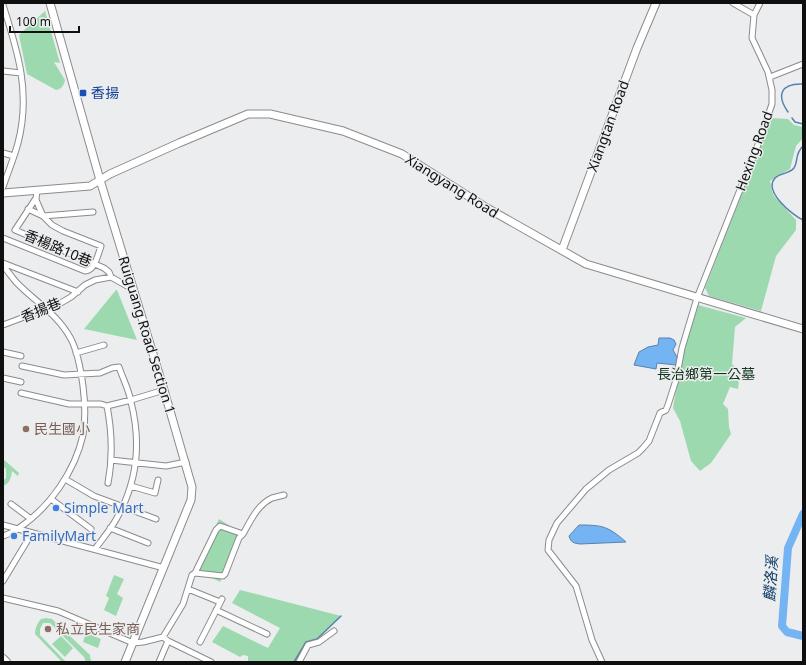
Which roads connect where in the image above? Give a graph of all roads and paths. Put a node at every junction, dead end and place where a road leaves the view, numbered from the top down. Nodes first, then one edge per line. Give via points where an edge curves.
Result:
1 (50, 3) edge
2 (656, 3) edge
3 (733, 3) edge
4 (760, 3) edge
5 (3, 5) edge
6 (754, 15) junction
7 (803, 64) edge
8 (3, 72) edge
9 (21, 73) junction
10 (770, 77) junction
11 (3, 153) edge
12 (14, 156) junction
13 (100, 180) junction
14 (3, 187) edge
15 (37, 190) junction
16 (3, 193) edge
17 (36, 198) junction
18 (28, 209) junction
19 (93, 212) dead end
20 (43, 216) junction
21 (3, 238) edge
22 (562, 250) junction
23 (94, 263) junction
24 (3, 264) edge
25 (111, 277) junction
26 (134, 290) junction
27 (78, 292) junction
28 (697, 298) junction
29 (47, 309) junction
30 (3, 325) edge
31 (803, 329) edge
32 (104, 345) dead end
33 (3, 352) edge
34 (76, 352) junction
35 (21, 356) dead end
36 (22, 366) dead end
37 (82, 373) junction
38 (3, 378) edge
39 (21, 382) dead end
40 (164, 390) junction
41 (21, 393) dead end
42 (131, 400) junction
43 (85, 404) junction
44 (107, 406) junction
45 (111, 460) junction
46 (186, 462) junction
47 (136, 464) junction
48 (65, 479) junction
49 (158, 480) dead end
50 (108, 483) dead end
51 (131, 486) junction
52 (284, 495) dead end
53 (51, 499) junction
54 (11, 504) dead end
55 (122, 507) junction
56 (31, 519) junction
57 (156, 519) dead end
58 (3, 525) edge
59 (110, 528) junction
60 (19, 529) junction
61 (91, 529) dead end
62 (32, 532) junction
63 (242, 534) junction
64 (3, 536) edge
65 (148, 543) dead end
66 (95, 549) junction
67 (164, 568) junction
68 (193, 574) junction
69 (3, 581) edge
70 (188, 589) junction
71 (3, 598) edge
72 (216, 610) junction
73 (334, 631) dead end
74 (267, 634) dead end
75 (163, 637) junction
76 (168, 641) junction
77 (200, 642) dead end
78 (133, 643) junction
79 (3, 659) edge
80 (6, 662) edge
81 (125, 662) edge
82 (159, 662) edge
83 (211, 662) edge
84 (299, 662) edge
85 (602, 662) edge

1 - 13 street, Ruiguang Road Section 1
2 - 22 street, Xiangtan Road
3 - 6 street
4 - 6 street, Hexing Road
5 - 9 street
6 - 10 street, Hexing Road via 752,38
7 - 10 street
8 - 9 street
9 - 12 street via 22,121
10 - 28 street, Hexing Road via 772,104
11 - 12 street
12 - 14 street
13 - 15 street, Xiangyang Road via 90,186
13 - 22 street, Xiangyang Road via 248,114 270,114 343,131 402,154 487,208
13 - 26 street, Ruiguang Road Section 1
15 - 16 street, Xiangyang Road
15 - 17 street, 香楊路10巷
17 - 18 street, 香楊路10巷
17 - 20 street, 香楊路10巷
18 - 20 street
18 - 23 street, 香楊路10巷 via 16,230
19 - 20 street
20 - 23 street via 63,231 102,246
21 - 23 street via 85,271 92,269
22 - 28 street, Xiangyang Road via 586,264
23 - 25 street, 香楊路10巷 via 109,272
24 - 27 street, 香揚巷
24 - 29 street via 17,283
25 - 26 street, 香楊路10巷
25 - 27 street, 香揚巷 via 94,280
26 - 40 street, Ruiguang Road Section 1
27 - 29 street, 香揚巷
28 - 31 street, Xiangyang Road
28 - 85 street, Hexing Road via 668,405 666,410 660,413 649,441 638,453 609,470 586,489 557,523 549,540 548,550 576,586 592,640
29 - 30 street, 香揚巷
29 - 34 street via 71,339
32 - 34 street
33 - 35 street
34 - 37 street
36 - 37 street via 64,375
37 - 42 street via 100,373 119,367
37 - 43 street
38 - 39 street
40 - 42 street
40 - 46 street, Ruiguang Road Section 1
41 - 43 street via 69,404
42 - 44 street
42 - 47 street via 137,435
43 - 44 street
43 - 48 street via 83,435
44 - 45 street
45 - 47 street
45 - 50 street
46 - 47 street via 166,466
46 - 67 street, Ruiguang Road Section 1 via 193,493
47 - 51 street
48 - 53 street
48 - 55 street via 94,496
49 - 51 street via 155,492
51 - 55 street
52 - 63 street via 271,499 261,506
53 - 56 street
53 - 61 street
54 - 56 street
55 - 57 street
55 - 59 street
56 - 60 street
58 - 60 street
59 - 65 street
59 - 66 street
60 - 62 street
60 - 64 street
62 - 66 street
62 - 69 street
63 - 68 street via 226,574
63 - 68 street via 220,526
66 - 67 street
67 - 78 street, Ruiguang Road Section 1
68 - 70 street
70 - 72 street via 221,600
70 - 75 street via 183,604
71 - 78 street via 58,612
72 - 74 street
72 - 77 street
73 - 84 street via 319,642 308,645
75 - 76 street
75 - 78 street
76 - 82 street
76 - 83 street
78 - 81 street, Ruiguang Road Section 1
79 - 80 main road

